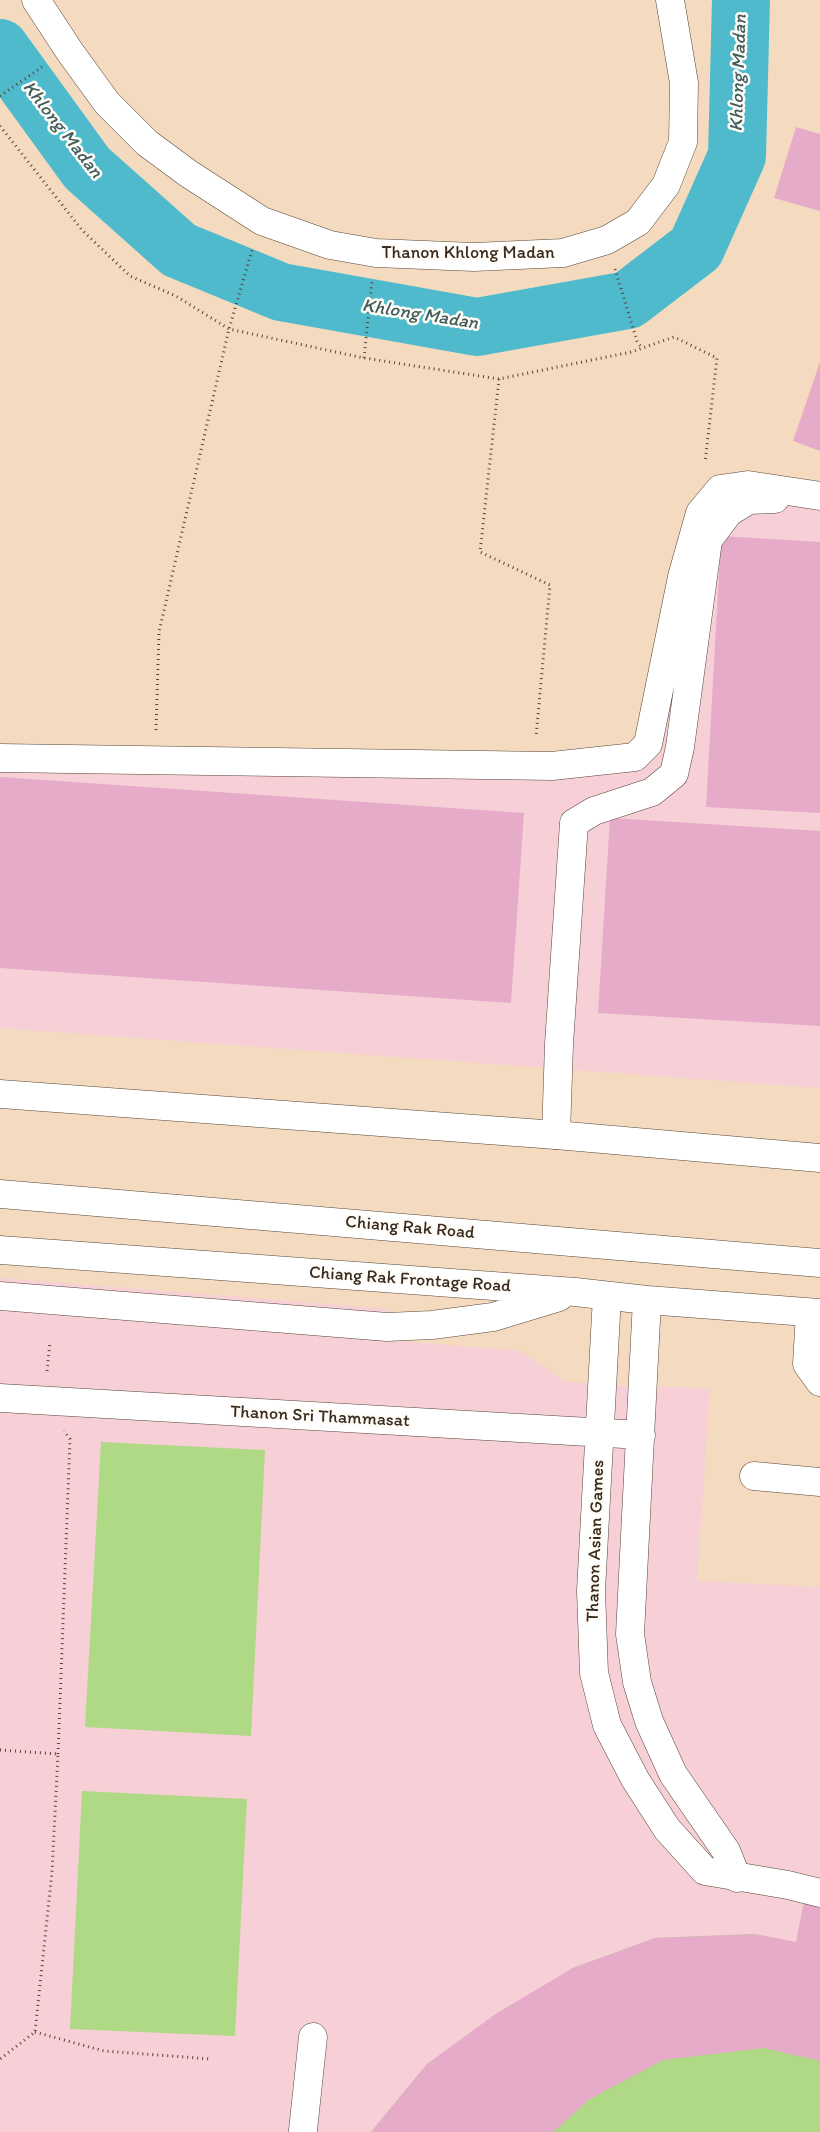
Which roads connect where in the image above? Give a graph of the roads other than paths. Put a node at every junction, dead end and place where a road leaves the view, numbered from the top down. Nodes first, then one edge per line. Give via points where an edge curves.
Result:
1 (36, 0) edge
2 (670, 0) edge
3 (820, 496) edge
4 (820, 507) edge
5 (0, 758) edge
6 (0, 1094) edge
7 (556, 1135) junction
8 (820, 1158) edge
9 (0, 1194) edge
10 (0, 1250) edge
11 (820, 1263) edge
12 (575, 1292) junction
13 (0, 1296) edge
14 (607, 1296) junction
15 (647, 1300) junction
16 (815, 1313) edge
17 (820, 1382) edge
18 (0, 1398) edge
19 (600, 1433) junction
20 (641, 1434) junction
21 (754, 1476) dead end
22 (820, 1482) edge
23 (630, 1634) junction
24 (594, 1636) junction
25 (737, 1878) junction
26 (820, 1893) edge
27 (313, 2037) dead end
28 (303, 2130) dead end

1 - 2 street, Thanon Khlong Madan via 107,103 148,143 188,174 262,221 330,245 376,253 474,257 563,254 607,240 638,222 666,184 683,142 684,83
3 - 5 street via 748,485 720,489 700,513 682,577 648,744 634,757 552,766
4 - 7 street via 772,498 749,500 729,512 708,540 674,774 652,792 594,811 574,823
6 - 7 street
7 - 8 street
9 - 11 street, Chiang Rak Road
10 - 12 street, Chiang Rak Frontage Road
12 - 13 street via 493,1317 387,1327
12 - 14 street, Chiang Rak Frontage Road
14 - 15 street, Chiang Rak Frontage Road
14 - 19 street, Thanon Asian Games
15 - 16 street, Chiang Rak Frontage Road
15 - 20 street
16 - 17 street via 807,1364
18 - 19 street, Thanon Sri Thammasat
19 - 20 street, Thanon Sri Thammasat
19 - 24 street, Thanon Asian Games via 591,1591
20 - 23 street
21 - 22 street
23 - 24 street
23 - 25 street via 637,1682 649,1721 673,1774 726,1851
24 - 25 street, Thanon Asian Games via 594,1673 607,1724 635,1779 667,1829 705,1871
25 - 26 street, Thanon Asian Games
27 - 28 street

